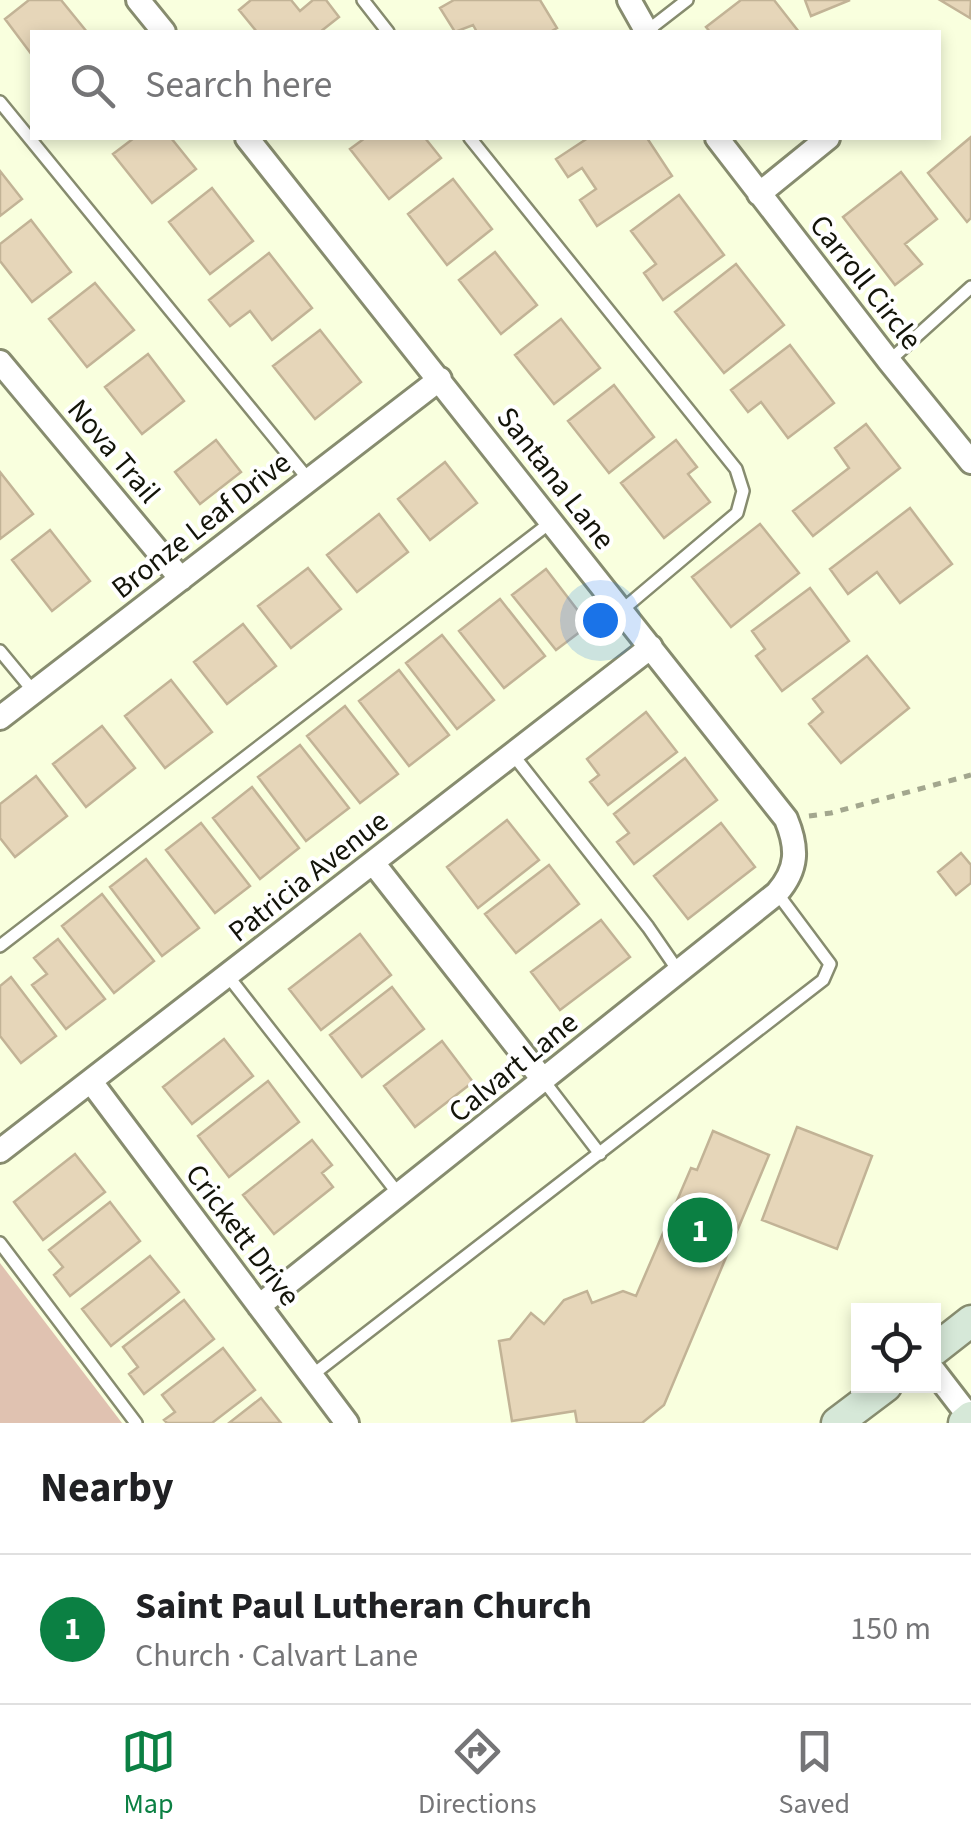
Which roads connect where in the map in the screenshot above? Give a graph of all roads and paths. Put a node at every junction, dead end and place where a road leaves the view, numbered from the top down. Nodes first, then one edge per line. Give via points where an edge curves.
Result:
1 (138, 0) edge
2 (363, 0) edge
3 (630, 0) edge
4 (687, 0) edge
5 (162, 30) edge
6 (386, 30) edge
7 (646, 30) edge
8 (650, 30) edge
9 (0, 102) edge
10 (30, 139) edge
11 (31, 140) edge
12 (250, 140) edge
13 (472, 140) edge
14 (718, 140) edge
15 (826, 140) edge
16 (759, 194) junction
17 (971, 287) edge
18 (889, 361) junction
19 (0, 362) edge
20 (440, 379) junction
21 (971, 462) edge
22 (309, 480) junction
23 (552, 521) junction
24 (181, 578) junction
25 (622, 610) junction
26 (652, 647) junction
27 (0, 650) edge
28 (34, 692) junction
29 (0, 718) edge
30 (514, 756) junction
31 (971, 775) edge
32 (786, 819) junction
33 (374, 864) junction
34 (795, 866) joint
35 (777, 894) junction
36 (0, 946) edge
37 (679, 972) junction
38 (228, 976) junction
39 (544, 1081) junction
40 (92, 1082) junction
41 (0, 1151) edge
42 (600, 1154) junction
43 (400, 1196) junction
44 (0, 1243) edge
45 (260, 1306) junction
46 (971, 1321) edge
47 (941, 1345) edge
48 (311, 1376) junction
49 (941, 1380) edge
50 (877, 1393) edge
51 (971, 1418) edge
52 (136, 1423) edge
53 (347, 1423) edge
54 (837, 1423) edge
55 (964, 1423) edge

1 - 5 street
2 - 6 lane
3 - 7 street
4 - 8 lane
9 - 10 lane
11 - 22 lane
12 - 20 street, Santana Lane
13 - 25 lane via 736,469 743,491 736,513
14 - 16 street, Carroll Circle
15 - 16 street
16 - 18 street, Carroll Circle
17 - 18 lane
18 - 21 street, Carroll Circle
19 - 24 street, Nova Trail
20 - 22 street, Bronze Leaf Drive
20 - 23 street, Santana Lane
22 - 24 street, Bronze Leaf Drive
23 - 25 street, Santana Lane
23 - 36 lane
24 - 28 street, Bronze Leaf Drive
25 - 26 street, Santana Lane
26 - 30 street, Patricia Avenue
26 - 32 street, Santana Lane
27 - 28 lane
28 - 29 street, Bronze Leaf Drive
30 - 33 street, Patricia Avenue
30 - 37 lane
31 - 32 path
32 - 34 street, Santana Lane
33 - 38 street, Patricia Avenue
33 - 39 street
34 - 35 street, Calvart Lane
35 - 37 street, Calvart Lane
35 - 42 lane via 830,964 823,980
37 - 39 street, Calvart Lane
38 - 40 street, Patricia Avenue
38 - 43 lane
39 - 42 lane
39 - 43 street, Calvart Lane
40 - 41 street, Patricia Avenue
40 - 45 street, Crickett Drive
42 - 48 lane
43 - 45 street, Calvart Lane
44 - 52 lane
45 - 48 street, Crickett Drive
46 - 47 main road
48 - 53 street, Crickett Drive
49 - 51 street
50 - 54 main road
51 - 55 main road

